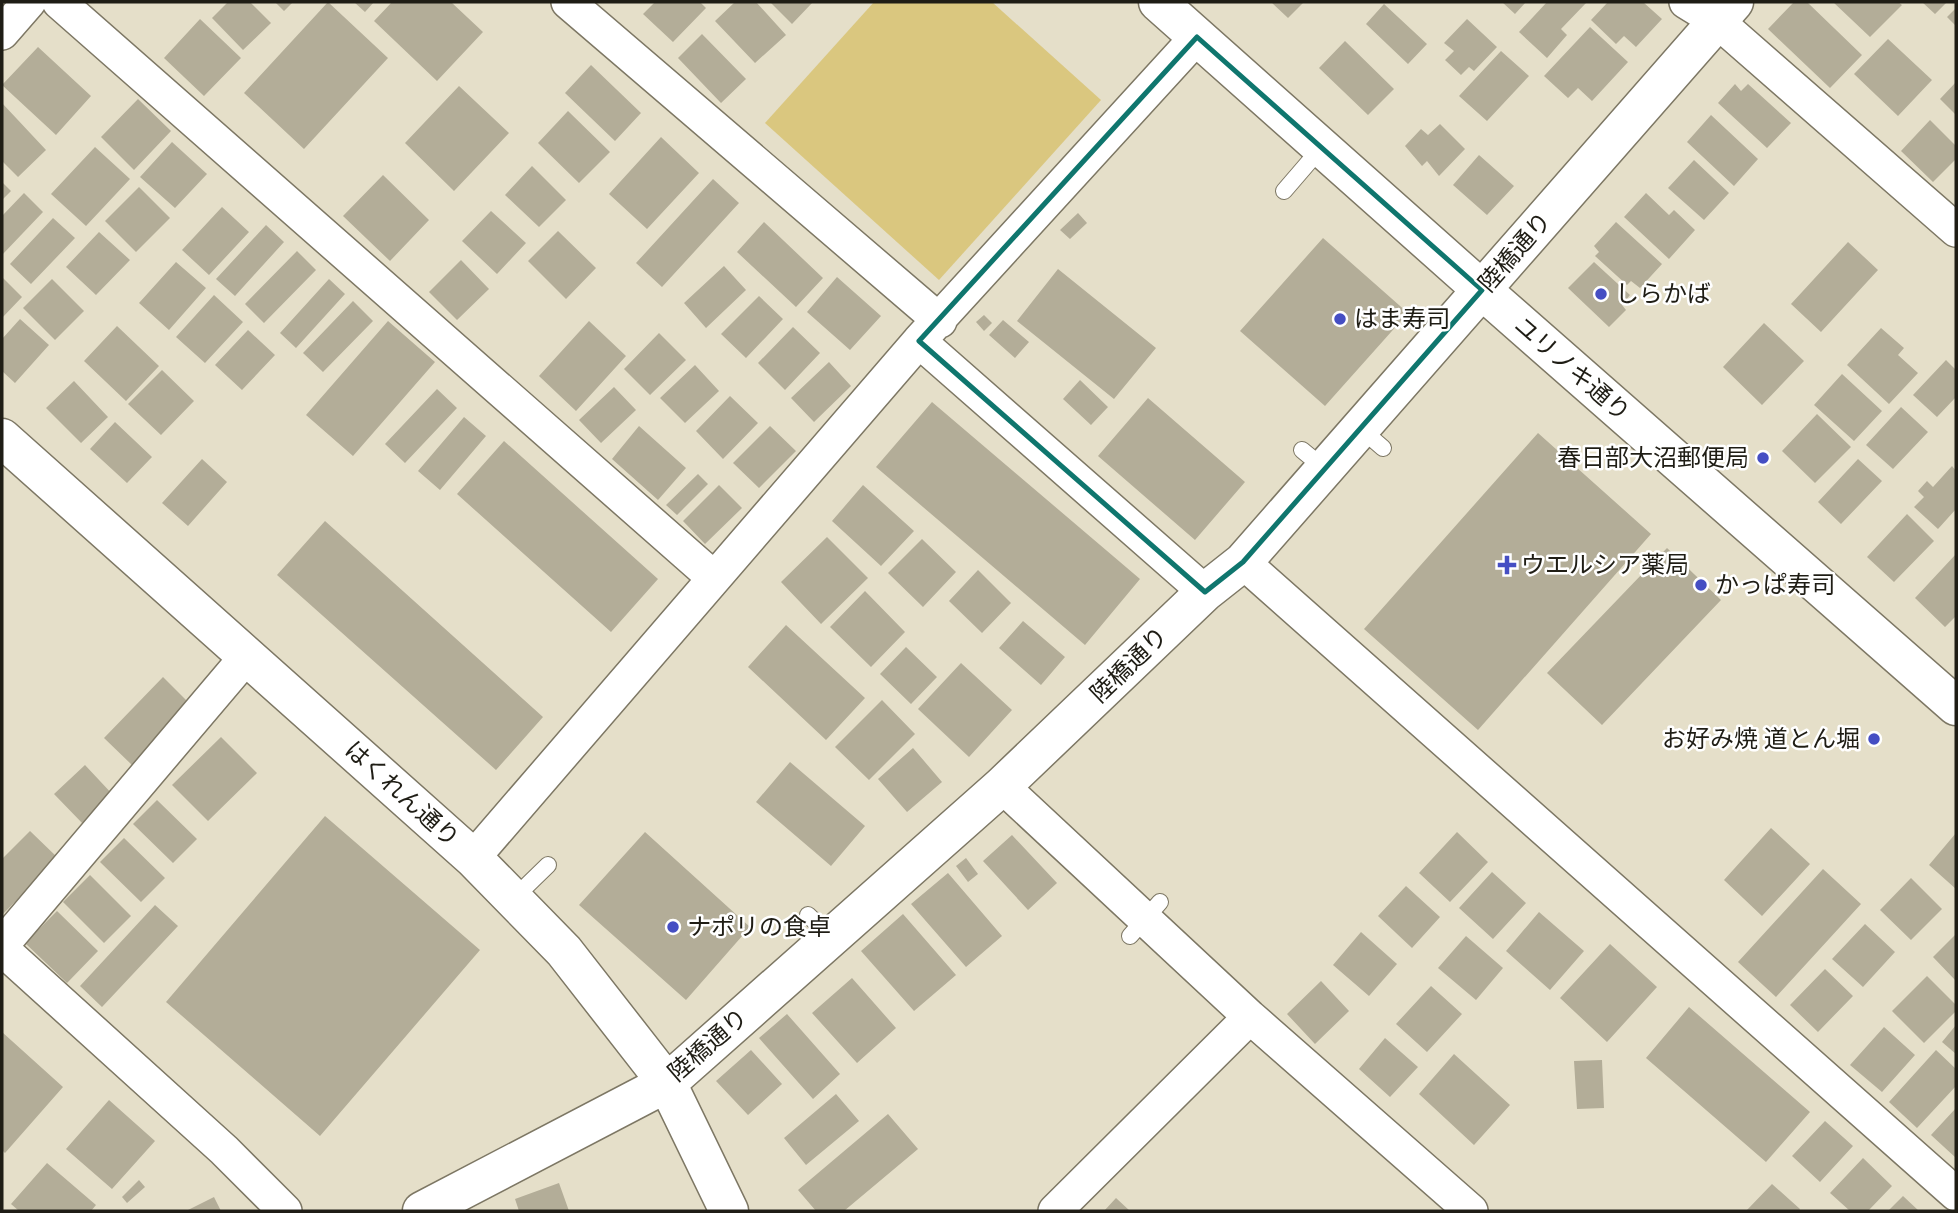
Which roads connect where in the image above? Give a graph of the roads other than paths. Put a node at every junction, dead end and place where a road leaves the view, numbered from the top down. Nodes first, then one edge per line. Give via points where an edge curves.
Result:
1 (29, 2) edge
2 (59, 2) edge
3 (568, 2) edge
4 (1158, 2) edge
5 (1712, 8) edge
6 (2, 33) edge
7 (1197, 37) junction
8 (1322, 147) junction
9 (1284, 191) dead end
10 (1956, 230) edge
11 (1482, 290) junction
12 (929, 331) junction
13 (2, 438) edge
14 (1243, 562) junction
15 (713, 578) junction
16 (1205, 593) junction
17 (247, 656) junction
18 (1956, 706) edge
19 (1002, 786) junction
20 (473, 858) junction
21 (548, 865) dead end
22 (513, 899) junction
23 (2, 947) edge
24 (1250, 1017) junction
25 (667, 1083) junction
26 (1956, 1194) edge
27 (285, 1211) edge
28 (422, 1211) edge
29 (729, 1211) edge
30 (1055, 1211) edge
31 (1471, 1211) edge

1 - 6 street
2 - 15 street
3 - 12 street
4 - 7 street, ユリノキ通り
5 - 10 street
5 - 11 street, 陸橋通り
7 - 8 street, ユリノキ通り
7 - 12 street via 1135,118
8 - 9 lane
8 - 11 street, ユリノキ通り
11 - 14 street, 陸橋通り via 1371,438 1313,460
11 - 18 street, ユリノキ通り
12 - 15 street
12 - 16 street
13 - 17 street, はくれん通り
14 - 16 street, 陸橋通り
14 - 26 street via 1318,640
15 - 20 street
16 - 19 street, 陸橋通り via 1102,699
17 - 20 street, はくれん通り
17 - 23 street
19 - 24 street
19 - 25 street, 陸橋通り via 820,926
20 - 22 street, はくれん通り
21 - 22 lane
22 - 25 street, はくれん通り via 564,951
23 - 27 street
24 - 30 street via 1127,1124
24 - 31 street
25 - 28 street, 陸橋通り
25 - 29 street, はくれん通り

